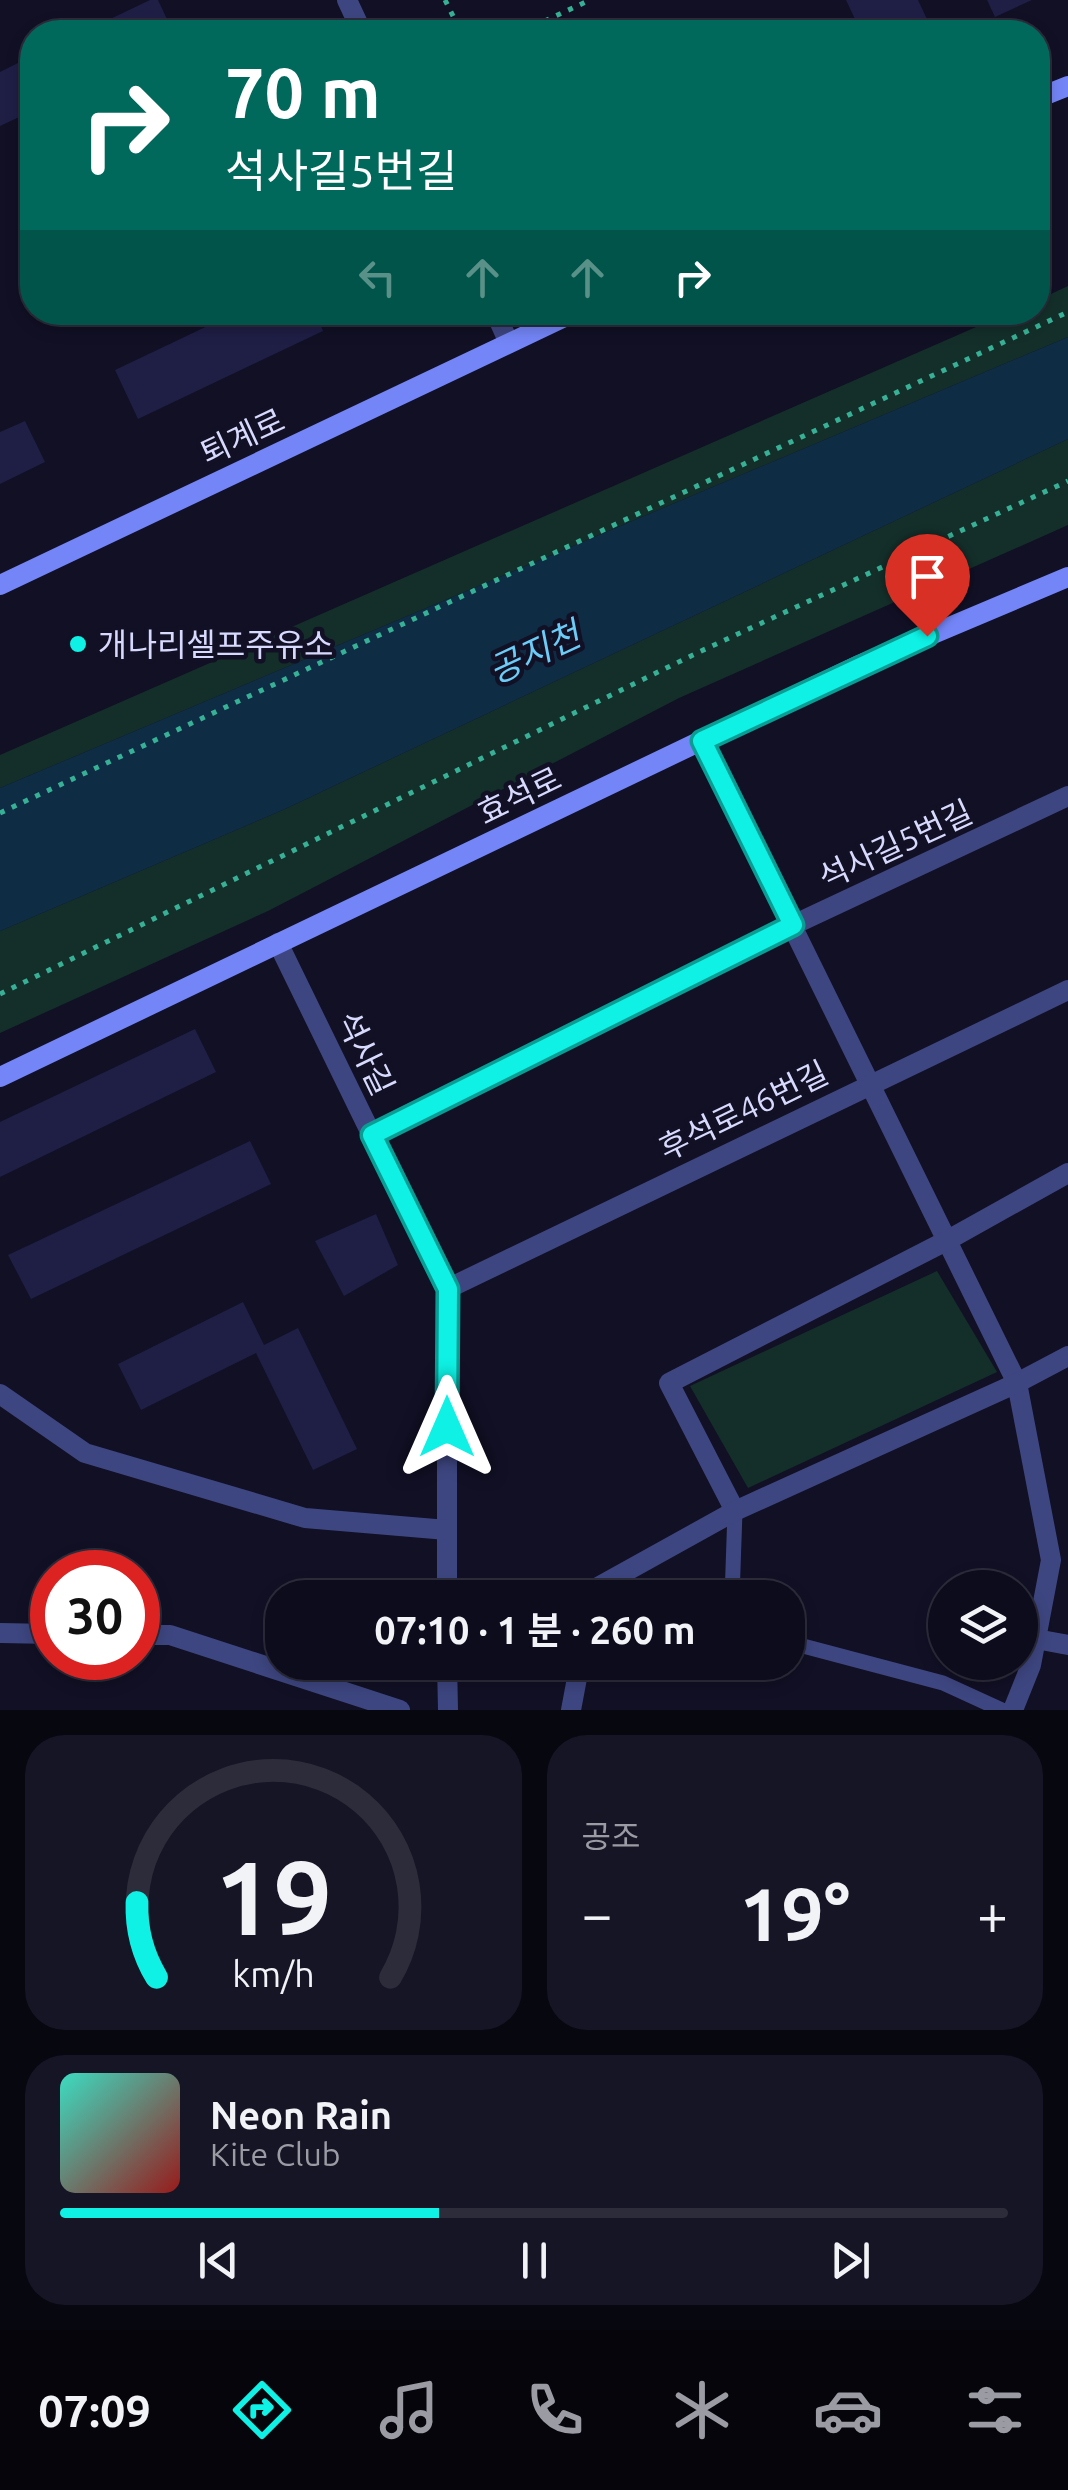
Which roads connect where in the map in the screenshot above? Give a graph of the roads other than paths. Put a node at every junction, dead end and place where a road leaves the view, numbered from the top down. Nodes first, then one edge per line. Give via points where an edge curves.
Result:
1 (501, 325) edge
2 (549, 325) edge
3 (509, 344) junction
4 (1068, 576) edge
5 (0, 584) edge
6 (702, 741) junction
7 (1068, 796) edge
8 (793, 925) junction
9 (278, 943) junction
10 (1068, 990) edge
11 (0, 1078) edge
12 (870, 1082) junction
13 (372, 1135) junction
14 (1068, 1173) edge
15 (948, 1240) junction
16 (448, 1289) junction
17 (1068, 1356) edge
18 (1017, 1383) junction
19 (0, 1394) edge
20 (735, 1511) junction
21 (446, 1530) junction
22 (447, 1580) edge
23 (611, 1580) edge
24 (733, 1580) edge
25 (1038, 1628) edge
26 (0, 1633) edge
27 (30, 1634) edge
28 (160, 1636) edge
29 (1038, 1639) edge
30 (1068, 1645) edge
31 (805, 1646) edge
32 (448, 1680) edge
33 (577, 1680) edge
34 (1025, 1680) edge
35 (400, 1710) edge
36 (448, 1710) edge
37 (571, 1710) edge
38 (1002, 1710) edge
39 (1012, 1710) edge

1 - 3 street
2 - 3 street, 퇴계로
3 - 5 street, 퇴계로
4 - 6 street, 효석로
6 - 8 street
6 - 9 street, 효석로
7 - 8 street, 석사길5번길
8 - 12 street
8 - 13 street, 석사길5번길
9 - 11 street, 효석로
9 - 13 street, 석사길
10 - 12 street, 후석로46번길
12 - 15 street
12 - 16 street, 후석로46번길
13 - 16 street, 석사길
14 - 15 street
15 - 18 street
15 - 20 street via 669,1382
16 - 21 street, 석사길
17 - 18 street
18 - 20 street
18 - 25 street via 1051,1560
19 - 21 street via 85,1453 305,1518
20 - 23 street
20 - 24 lane
21 - 22 street, 석사길
26 - 27 street
28 - 35 street
29 - 30 street
31 - 38 lane via 943,1683
32 - 36 street
33 - 37 street
34 - 39 street

